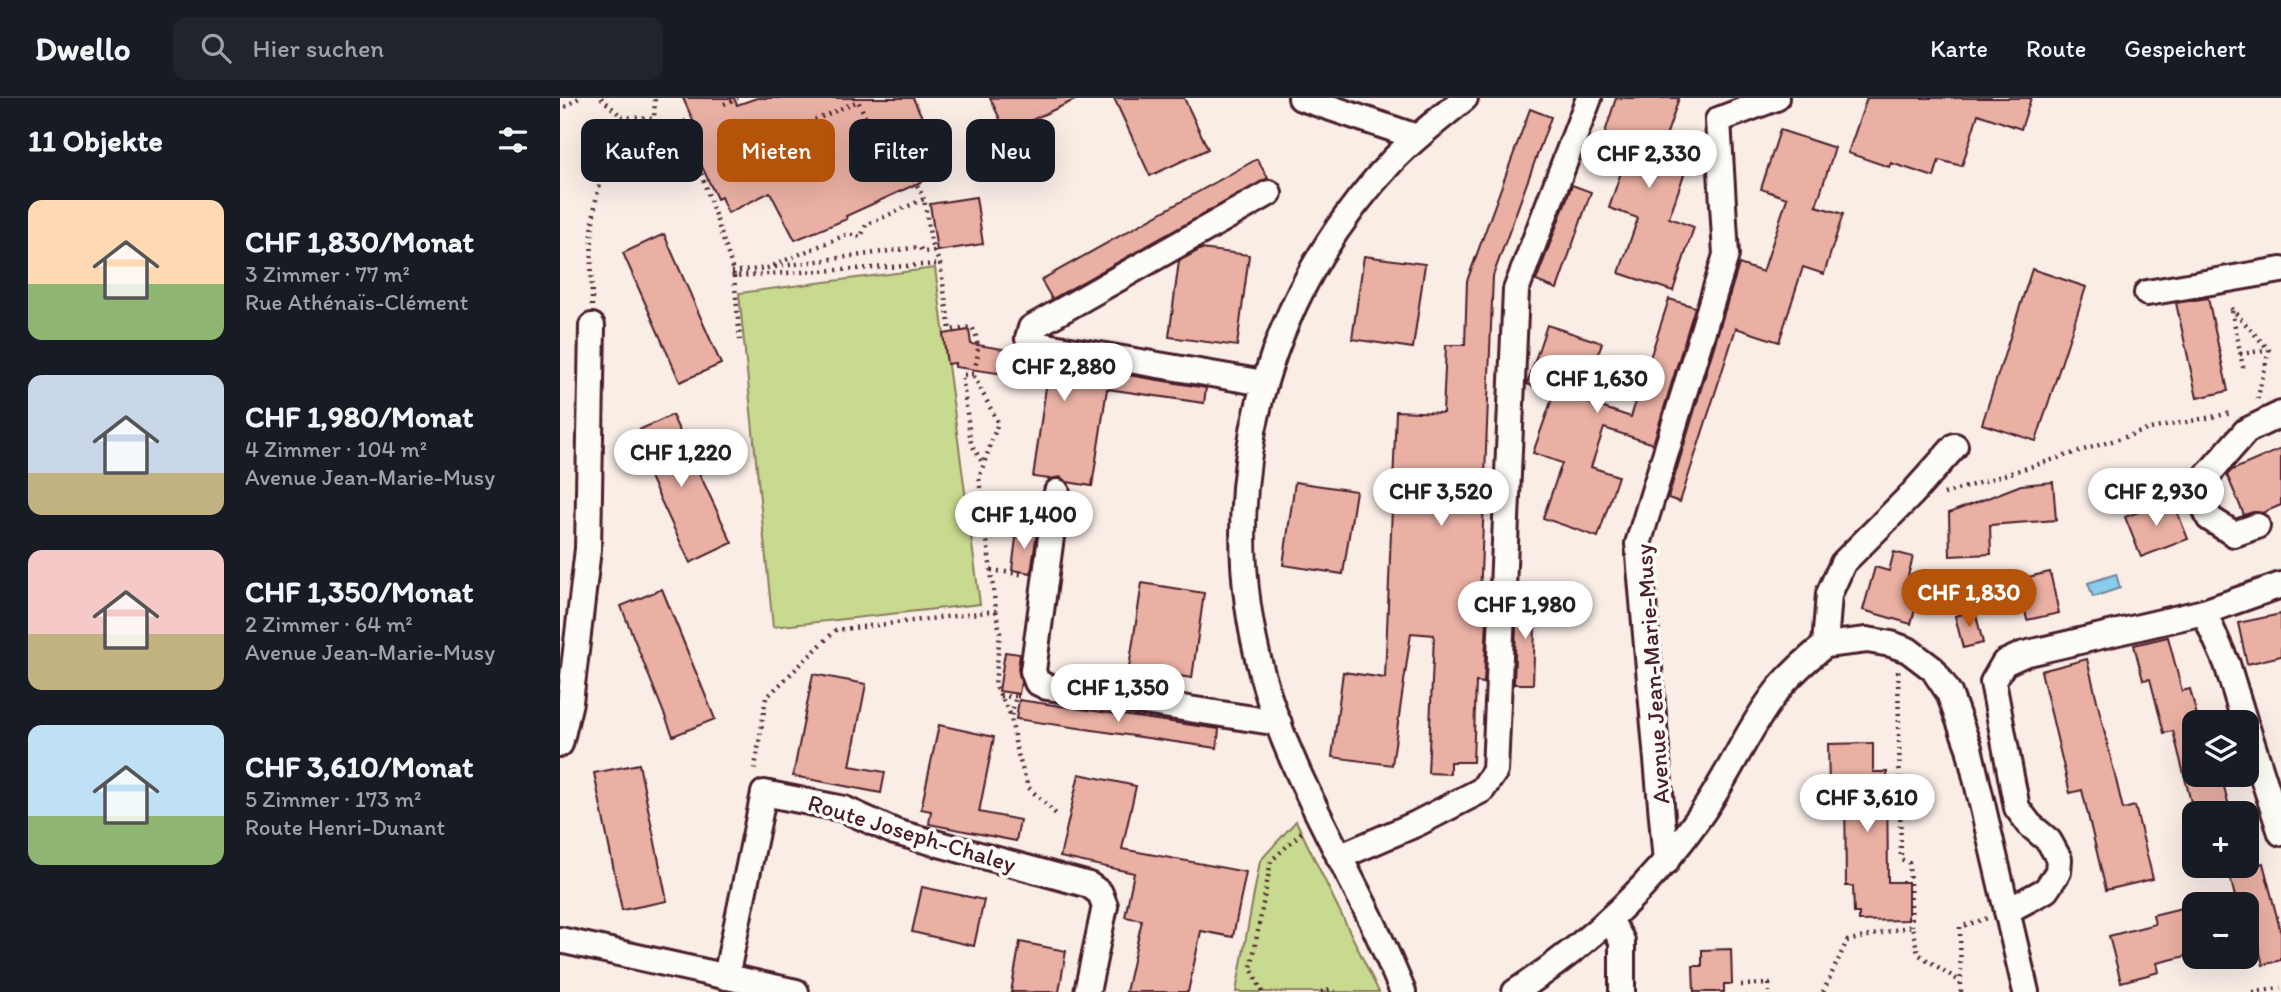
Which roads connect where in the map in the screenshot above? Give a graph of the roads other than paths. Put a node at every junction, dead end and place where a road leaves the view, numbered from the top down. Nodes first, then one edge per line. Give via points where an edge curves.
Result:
1 (1301, 98) edge
2 (1465, 98) edge
3 (1589, 98) edge
4 (1776, 98) edge
5 (1715, 109) edge
6 (1417, 137) junction
7 (1269, 193) dead end
8 (2281, 270) edge
9 (2147, 293) dead end
10 (592, 326) road end
11 (1264, 383) junction
12 (2281, 414) edge
13 (1955, 446) dead end
14 (1057, 492) dead end
15 (2257, 526) dead end
16 (2281, 584) edge
17 (2204, 612) junction
18 (1825, 645) junction
19 (565, 699) edge
20 (2241, 710) edge
21 (1279, 723) junction
22 (560, 744) edge
23 (2259, 765) edge
24 (2281, 833) edge
25 (1339, 857) junction
26 (1666, 862) junction
27 (1999, 914) junction
28 (1610, 920) junction
29 (560, 940) edge
30 (726, 977) junction
31 (796, 992) edge
32 (1087, 992) edge
33 (1404, 992) edge
34 (1515, 992) edge
35 (1622, 992) edge
36 (2026, 992) edge

1 - 6 street
2 - 6 street
3 - 25 street via 1516,290 1495,771 1482,790
4 - 5 street, Avenue Jean-Marie-Musy
5 - 26 street, Avenue Jean-Marie-Musy via 1726,255 1638,544
6 - 11 street via 1347,216 1310,274 1280,335
7 - 11 street via 1031,328 1028,338 1035,344
8 - 9 street
10 - 19 street via 588,550
11 - 21 street via 1246,466 1243,542 1252,630
12 - 15 street via 2246,431 2197,487 2209,518 2234,534
13 - 18 street via 1843,563 1829,594
14 - 21 street via 1033,671 1037,682
16 - 17 street
17 - 20 street
17 - 27 street via 2024,654 2004,663 1993,682 2017,808 2049,841 2059,859 2058,872 2046,890
18 - 26 street via 1782,685 1702,814
18 - 27 street via 1867,640 1908,650 1933,670 1949,694 1969,748
19 - 22 street
21 - 25 street
23 - 24 street
25 - 33 street
26 - 28 street
27 - 36 street
28 - 34 street
28 - 35 street via 1622,941
29 - 30 street
30 - 31 street
30 - 32 street, Route Joseph-Chaley via 764,793 844,808 895,832 1089,885 1100,893 1105,906

